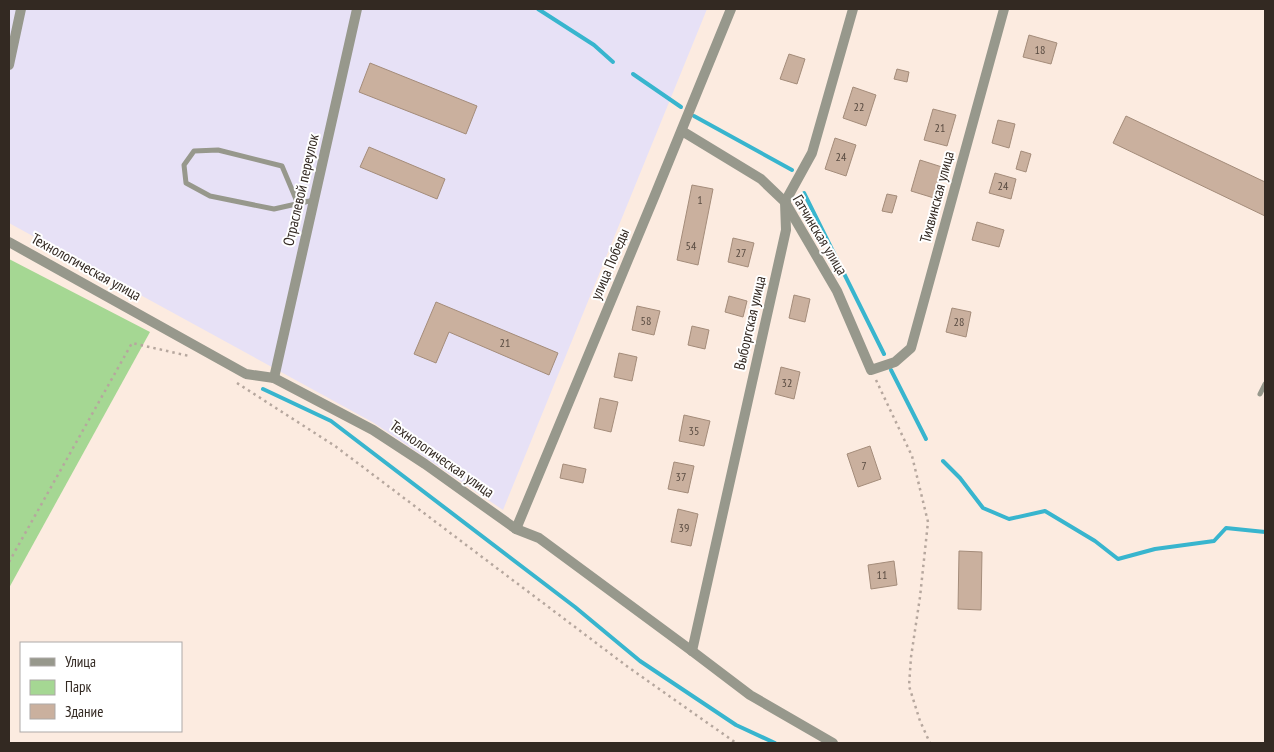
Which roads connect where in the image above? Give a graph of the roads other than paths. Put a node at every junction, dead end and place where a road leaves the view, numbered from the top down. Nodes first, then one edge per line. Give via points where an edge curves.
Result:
1 (21, 9) edge
2 (357, 9) edge
3 (731, 9) edge
4 (853, 9) edge
5 (1004, 9) edge
6 (9, 65) edge
7 (682, 130) junction
8 (314, 200) junction
9 (785, 202) junction
10 (298, 204) junction
11 (9, 242) edge
12 (871, 370) joint
13 (274, 378) junction
14 (1265, 384) edge
15 (1260, 394) dead end
16 (516, 529) junction
17 (692, 650) junction
18 (834, 743) edge

1 - 6 street
2 - 8 street, Отраслевой переулок
3 - 7 street, улица Победы
4 - 9 street via 812,153
5 - 12 street, Тихвинская улица via 911,348 896,362
7 - 9 street, Гатчинская улица via 761,179
7 - 16 street, улица Победы
8 - 10 lane
8 - 13 street, Отраслевой переулок
9 - 12 street, Гатчинская улица via 837,291
9 - 17 street, Выборгская улица via 786,230
10 - 10 lane via 282,166 218,150 194,151 184,165 186,183 210,196 274,209
11 - 13 street, Технологическая улица via 246,374
13 - 16 street, Технологическая улица via 373,430
14 - 15 lane
16 - 17 street, Технологическая улица via 539,538
17 - 18 street, Технологическая улица via 750,695

